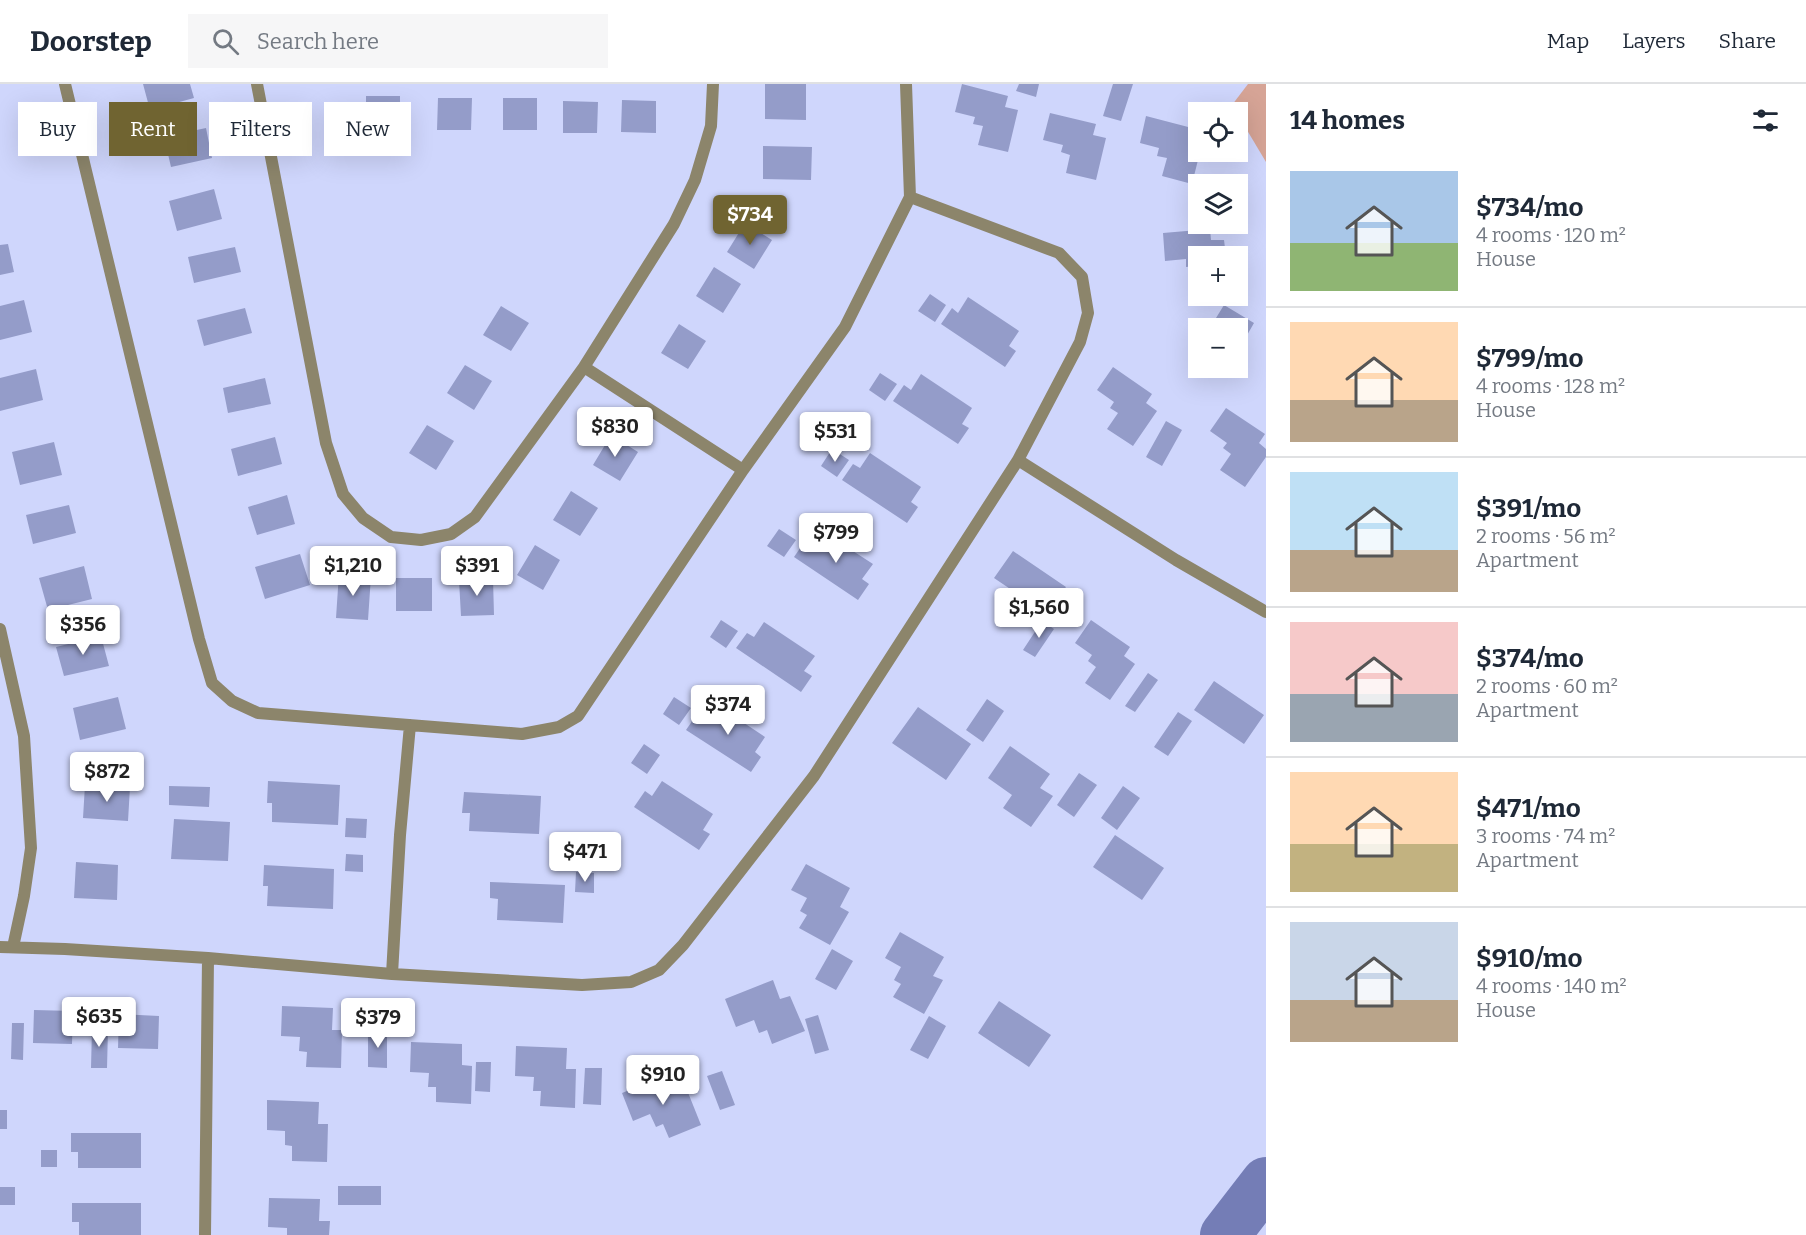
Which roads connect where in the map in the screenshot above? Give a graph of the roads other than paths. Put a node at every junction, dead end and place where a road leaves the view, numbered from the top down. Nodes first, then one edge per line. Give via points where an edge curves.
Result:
1 (66, 84) edge
2 (256, 84) edge
3 (713, 84) edge
4 (906, 84) edge
5 (910, 197) junction
6 (584, 367) junction
7 (1018, 460) junction
8 (743, 470) junction
9 (1266, 612) edge
10 (0, 628) edge
11 (410, 725) junction
12 (0, 947) edge
13 (13, 947) junction
14 (208, 958) junction
15 (392, 974) junction
16 (205, 1235) edge

1 - 11 street via 212,683 232,701 258,713
2 - 6 street via 326,442 343,494 363,518 391,537 421,540 451,534 475,518
3 - 6 street via 711,126 691,189 674,224
4 - 5 street
5 - 7 street via 1059,254 1082,276 1088,313 1080,342
5 - 8 street via 845,327
6 - 8 street
7 - 9 street
7 - 15 street via 814,776 683,945 658,970 631,982 582,985
8 - 11 street via 578,716 559,727 522,734
10 - 13 street via 24,736 31,848
11 - 15 street
12 - 13 street
13 - 14 street
14 - 15 street
14 - 16 street

